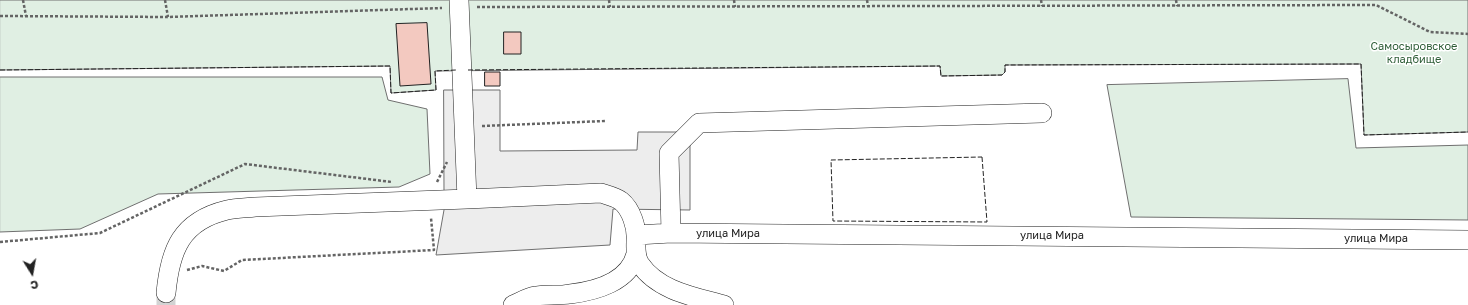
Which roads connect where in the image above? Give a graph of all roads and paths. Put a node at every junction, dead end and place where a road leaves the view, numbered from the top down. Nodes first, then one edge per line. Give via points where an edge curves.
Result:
1 (23, 0) edge
2 (165, 0) edge
3 (609, 0) edge
4 (734, 0) edge
5 (868, 0) edge
6 (1041, 0) edge
7 (1176, 0) edge
8 (1375, 0) edge
9 (459, 4) edge
10 (1376, 5) junction
11 (868, 6) junction
12 (1042, 6) junction
13 (1177, 6) junction
14 (610, 7) junction
15 (735, 7) junction
16 (0, 16) edge
17 (26, 16) junction
18 (168, 16) junction
19 (1468, 34) edge
20 (1042, 113) dead end
21 (467, 199) junction
22 (671, 233) junction
23 (636, 235) junction
24 (1468, 240) edge
25 (636, 254) junction
26 (166, 293) tunnel mouth
27 (513, 305) edge
28 (724, 305) edge

1 - 17 path
2 - 18 path
3 - 14 path
4 - 15 path
5 - 11 path
6 - 12 path
7 - 13 path
8 - 10 path
9 - 14 path
9 - 18 path
9 - 21 street
10 - 13 path
10 - 19 path via 1430,32
11 - 12 path
11 - 15 path
12 - 13 path
14 - 15 path
16 - 17 path
17 - 18 path
20 - 22 street via 698,123 669,153
21 - 23 street via 601,193 620,200 630,211
21 - 26 street via 227,210 205,217 188,228 176,247 168,270
22 - 23 street, улица Мира
22 - 24 street, улица Мира
23 - 25 street
25 - 27 street via 626,273 607,285 569,294 534,296
25 - 28 street via 641,265 659,282 690,296

